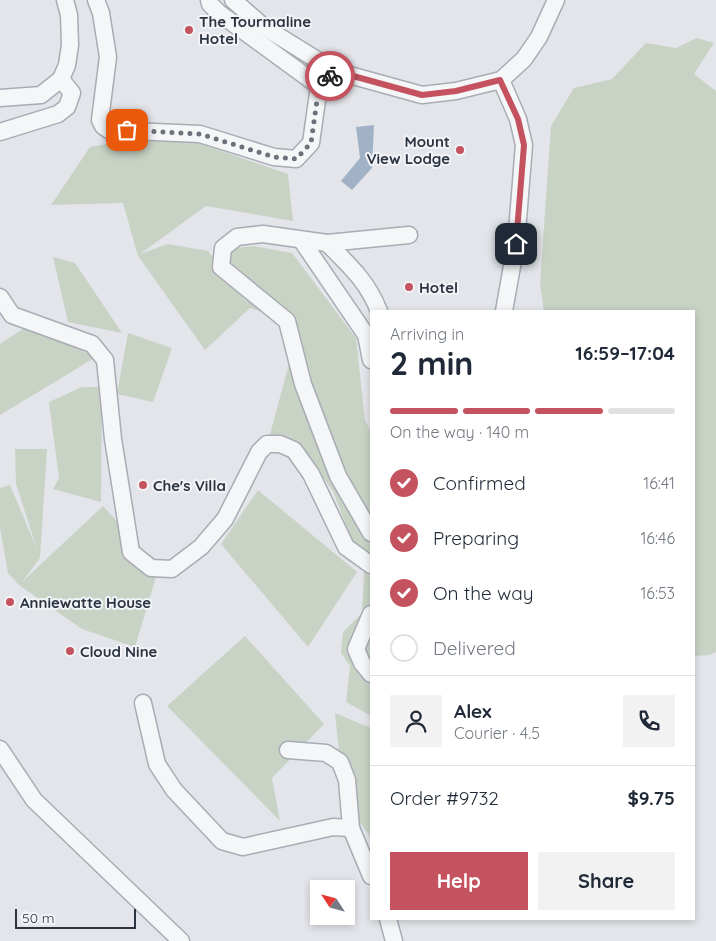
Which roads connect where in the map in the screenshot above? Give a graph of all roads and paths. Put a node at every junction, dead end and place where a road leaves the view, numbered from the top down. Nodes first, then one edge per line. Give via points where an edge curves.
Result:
1 (65, 0) edge
2 (96, 0) edge
3 (210, 0) edge
4 (233, 0) edge
5 (556, 0) edge
6 (335, 71) junction
7 (61, 79) junction
8 (500, 80) junction
9 (319, 86) junction
10 (0, 98) edge
11 (0, 132) edge
12 (409, 235) dead end
13 (302, 241) junction
14 (327, 243) junction
15 (0, 297) edge
16 (380, 310) edge
17 (504, 310) edge
18 (370, 355) edge
19 (370, 531) edge
20 (370, 564) edge
21 (370, 616) edge
22 (370, 673) edge
23 (143, 703) dead end
24 (0, 749) edge
25 (288, 750) dead end
26 (351, 828) junction
27 (370, 874) edge
28 (388, 920) edge
29 (181, 941) edge
30 (394, 941) edge

1 - 7 street via 70,45
2 - 9 street via 108,57 100,120 109,130 200,134 274,157 296,159 311,143
3 - 9 street via 219,13
4 - 6 street via 264,27
5 - 8 street via 539,37 524,59
6 - 8 street via 422,95
6 - 9 street
7 - 10 street via 41,95
7 - 11 street via 72,93 58,114
8 - 17 street via 518,119 524,145 516,244
12 - 14 street
13 - 14 street
13 - 18 street via 366,335
13 - 19 street via 263,234 237,237 223,248 221,267 286,321 303,384 338,476
14 - 16 street via 360,276
15 - 20 street via 12,315 92,344 105,360 113,439 131,552 151,568 172,569 201,547 225,519 259,452 267,444 280,444 294,450 312,474 346,547
21 - 22 street via 356,648 362,664
23 - 26 street via 157,764 174,790 222,841 244,847 333,827
24 - 29 street via 34,800
25 - 26 street via 326,752 340,762 347,780
26 - 27 street
28 - 30 street

